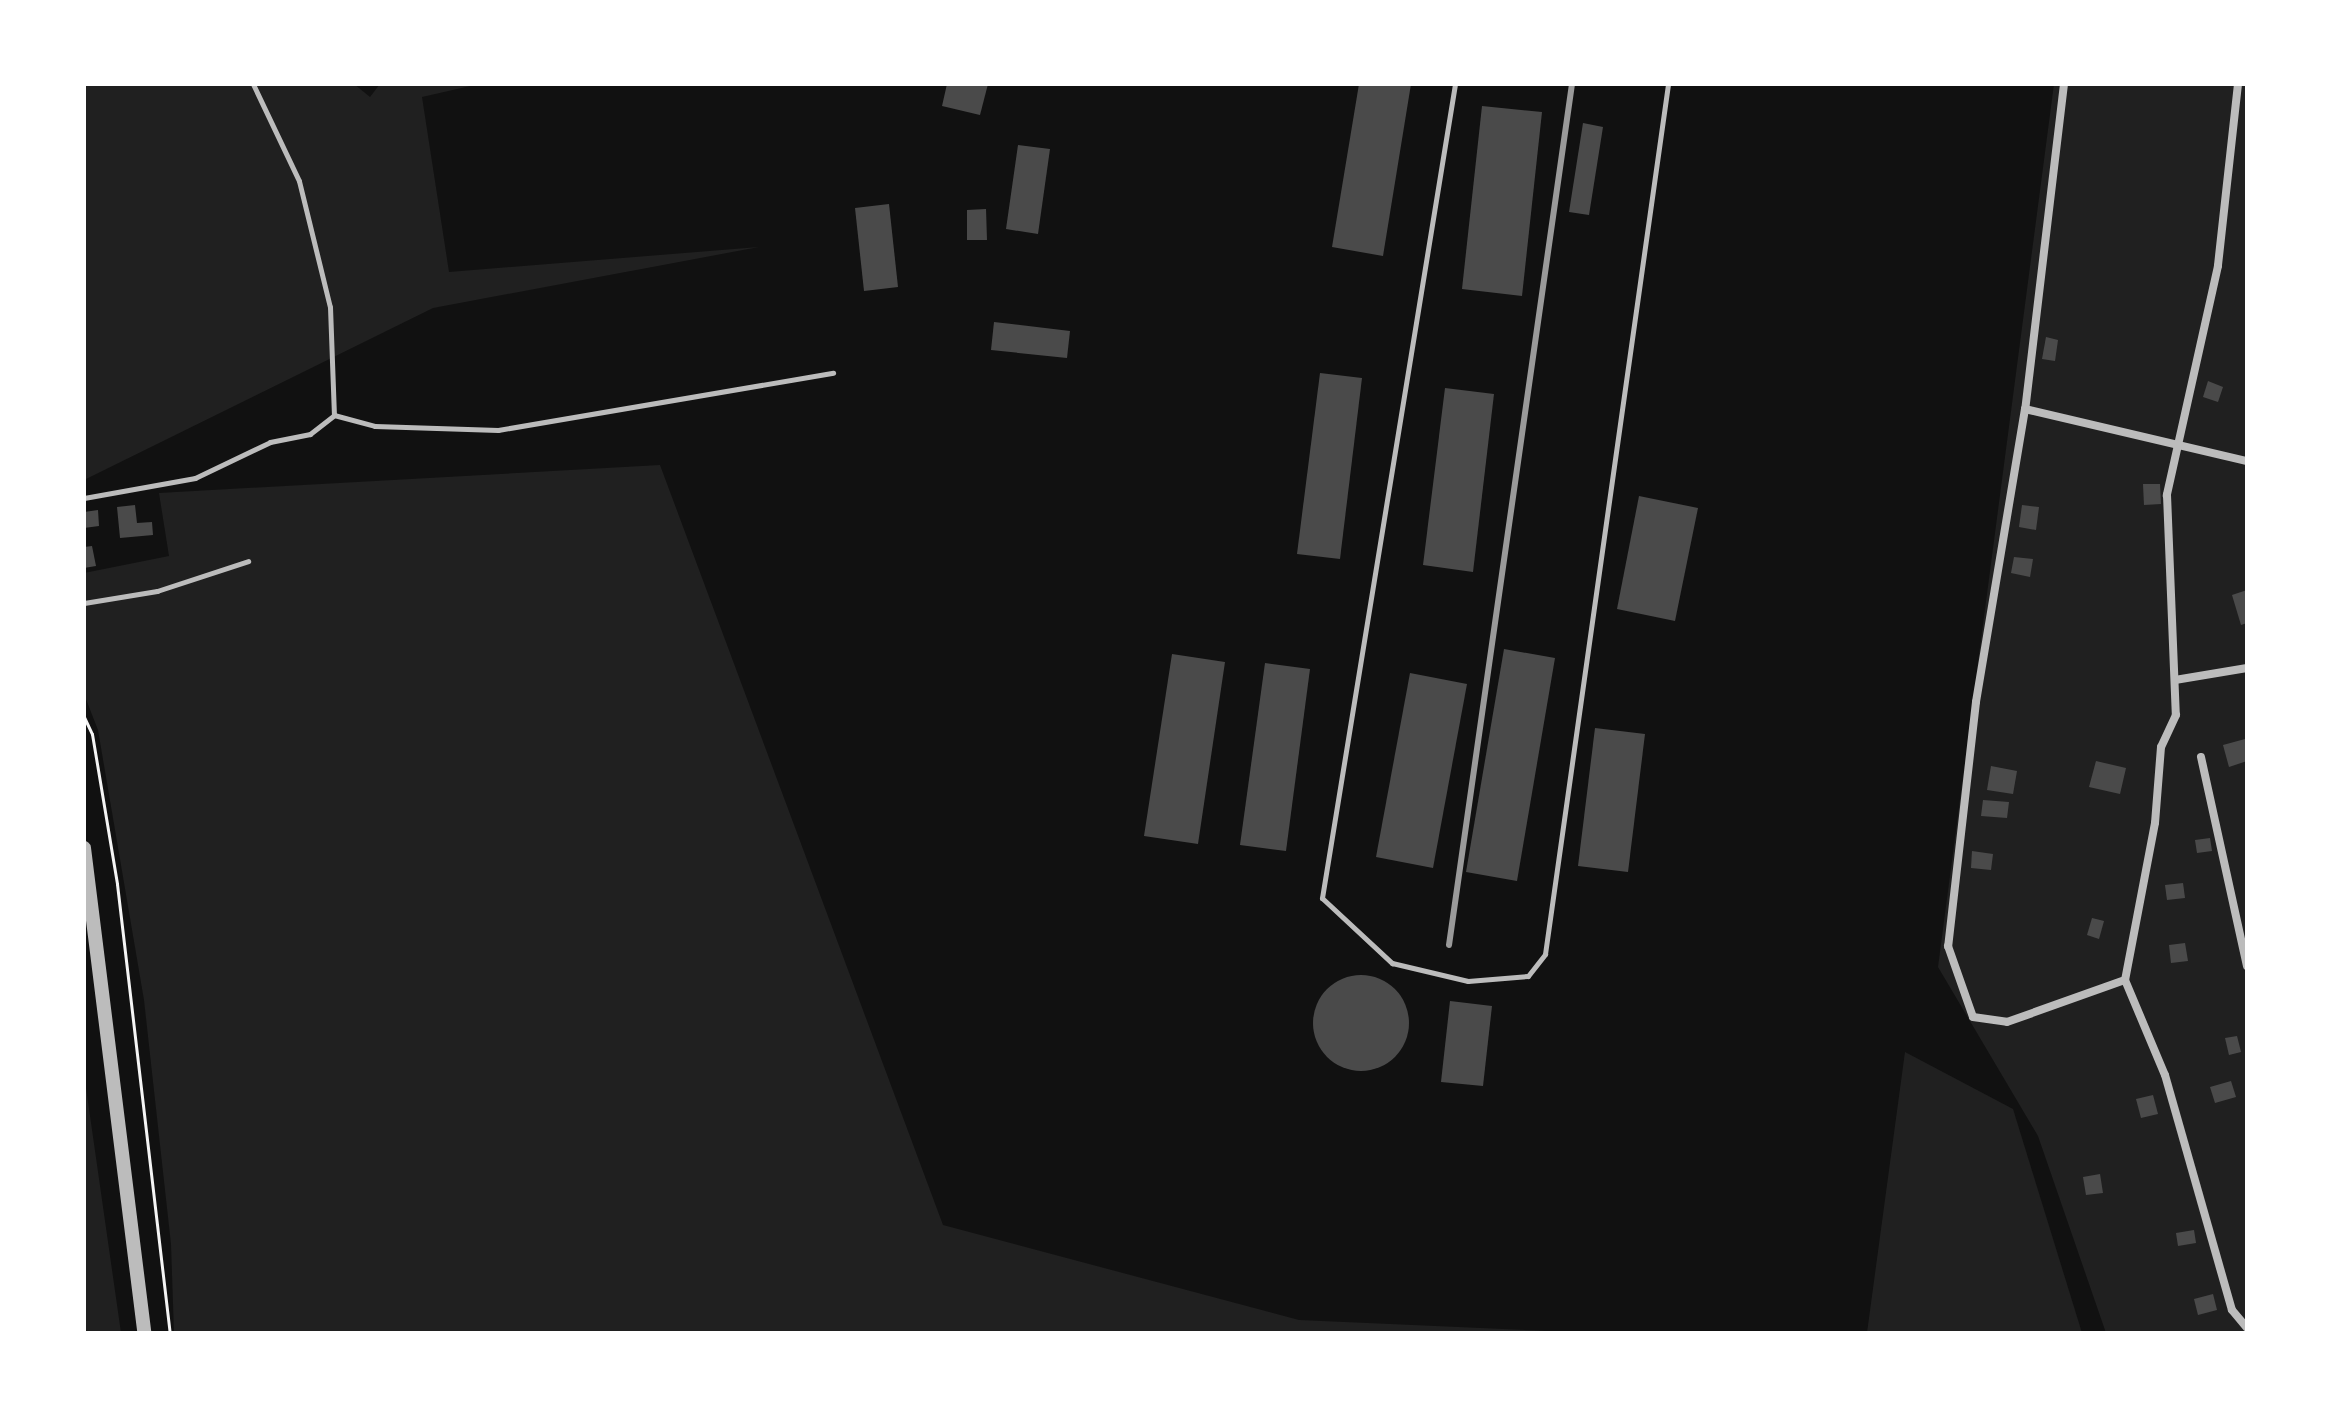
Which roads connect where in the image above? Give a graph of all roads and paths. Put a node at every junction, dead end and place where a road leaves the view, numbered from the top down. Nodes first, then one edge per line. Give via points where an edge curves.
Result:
1 (253, 84) edge
2 (1455, 84) edge
3 (1668, 84) edge
4 (2064, 84) edge
5 (2238, 84) edge
6 (833, 373) dead end
7 (2025, 409) junction
8 (334, 415) junction
9 (2181, 442) junction
10 (2247, 461) edge
11 (84, 498) edge
12 (248, 561) dead end
13 (84, 603) edge
14 (2247, 668) edge
15 (2175, 680) junction
16 (84, 717) edge
17 (2201, 757) dead end
18 (84, 848) edge
19 (2247, 966) edge
20 (2125, 980) junction
21 (2247, 1328) edge
22 (144, 1333) edge
23 (170, 1333) edge

1 - 8 lane via 299,181 330,307
2 - 3 lane via 1322,898 1392,963 1468,981 1528,976 1545,954
4 - 7 street
5 - 9 street via 2218,266
6 - 8 lane via 498,430 375,426
7 - 9 street
7 - 20 street via 1976,702 1948,946 1973,1017 2007,1022
8 - 11 lane via 310,434 270,442 195,478
9 - 10 street
9 - 15 street via 2167,495
12 - 13 lane via 157,591
14 - 15 street
15 - 20 street via 2176,715 2161,747 2155,823
16 - 23 path via 92,734 117,884
17 - 19 street
18 - 22 street
20 - 21 street via 2165,1075 2232,1310

